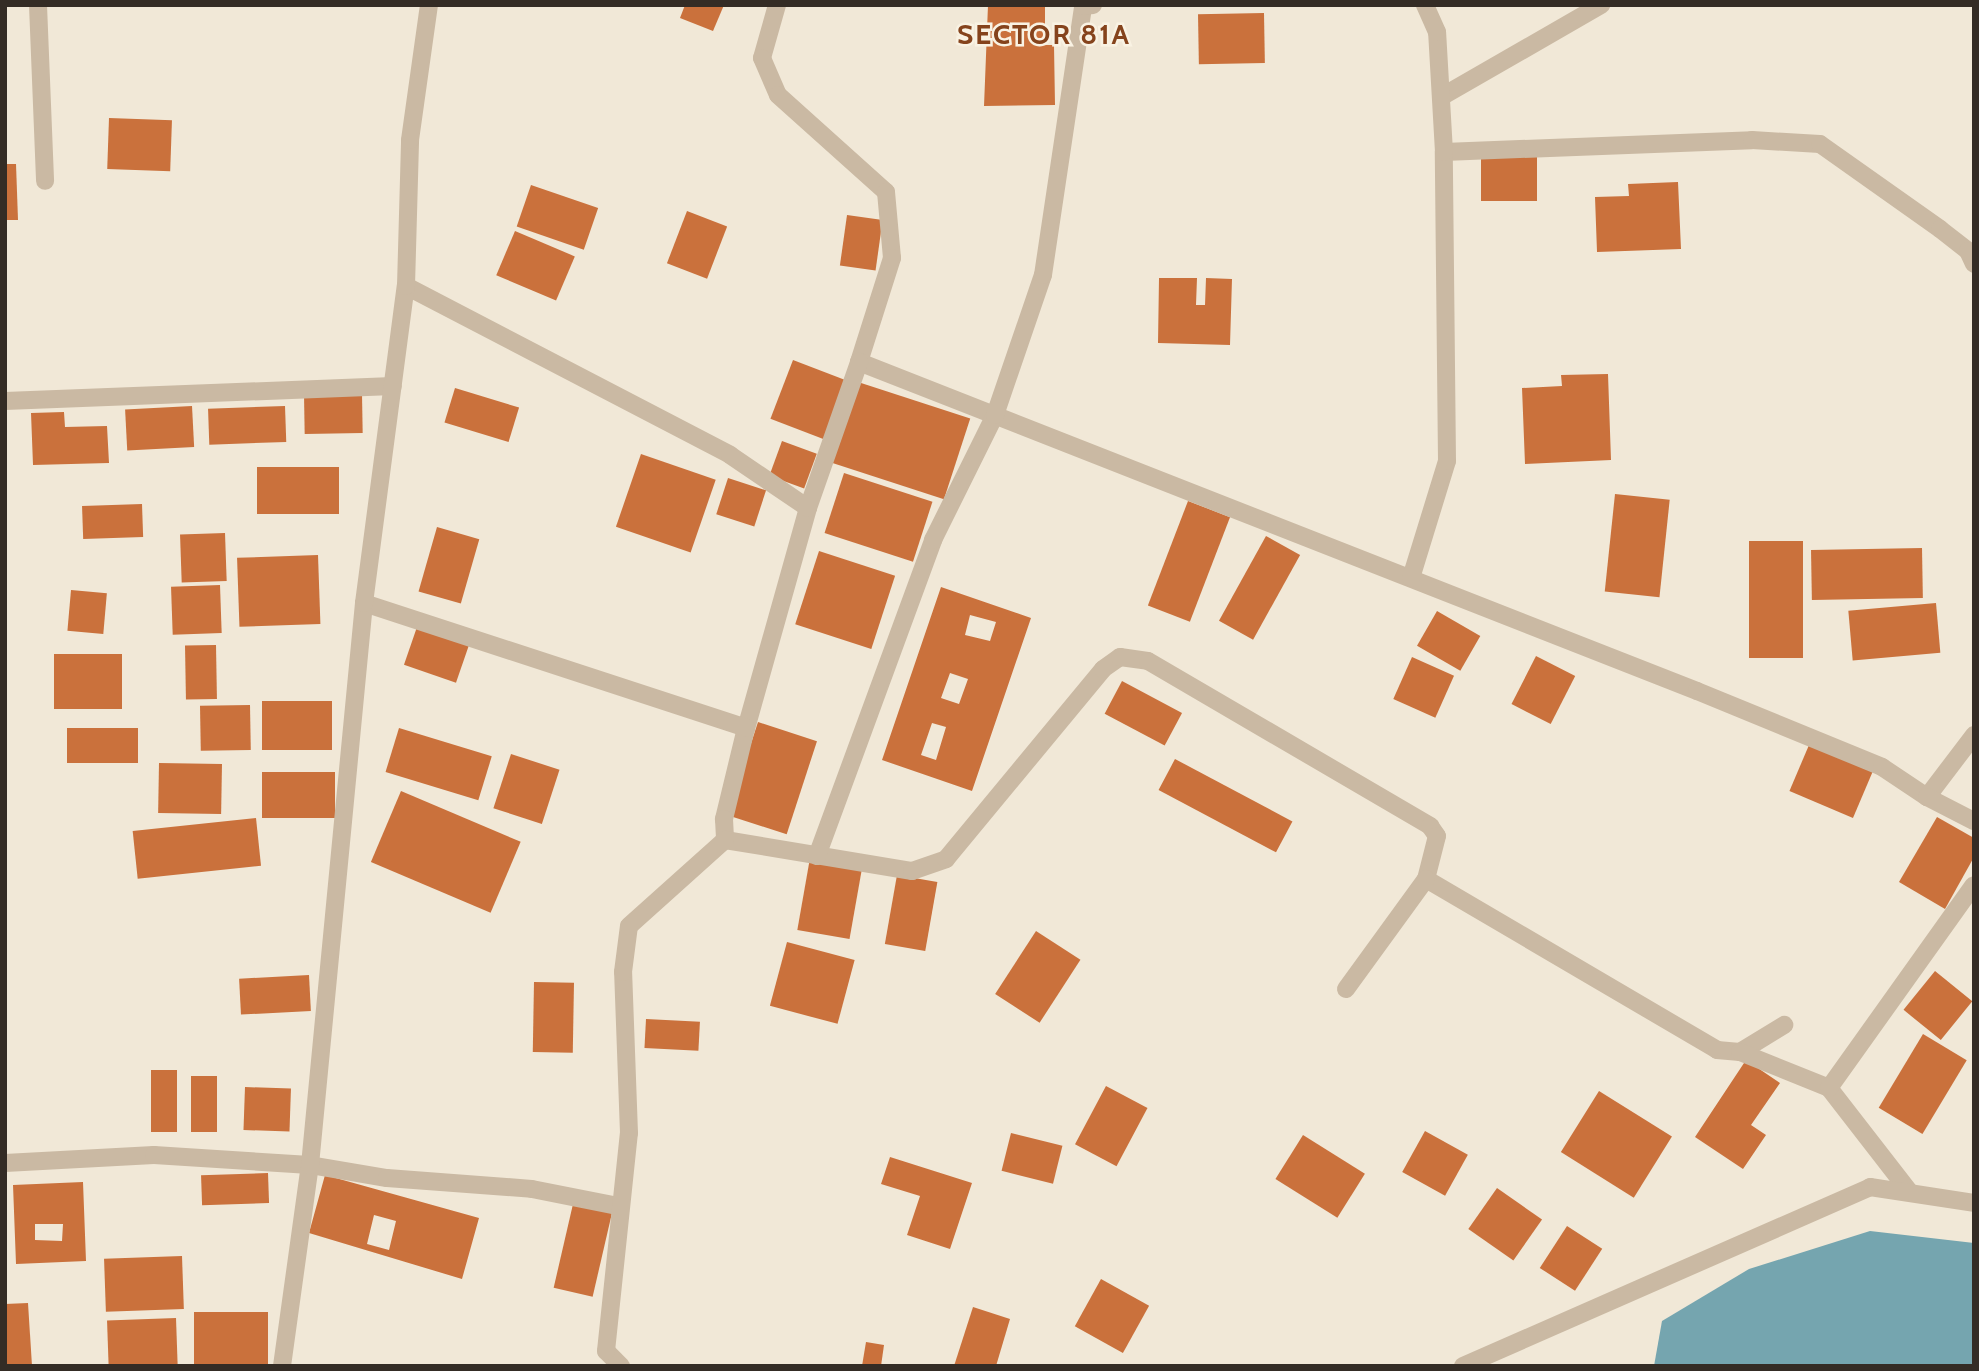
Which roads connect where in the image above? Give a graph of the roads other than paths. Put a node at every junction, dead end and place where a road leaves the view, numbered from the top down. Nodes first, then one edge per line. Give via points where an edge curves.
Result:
1 (38, 5) edge
2 (429, 5) edge
3 (777, 5) edge
4 (1093, 5) edge
5 (1425, 5) edge
6 (1601, 5) edge
7 (1441, 97) junction
8 (1444, 152) junction
9 (45, 181) dead end
10 (1974, 264) edge
11 (406, 286) junction
12 (859, 362) junction
13 (393, 386) junction
14 (5, 401) edge
15 (995, 415) junction
16 (808, 508) junction
17 (1411, 578) junction
18 (365, 603) junction
19 (746, 728) junction
20 (1974, 735) edge
21 (1927, 797) junction
22 (1974, 821) edge
23 (725, 840) junction
24 (817, 856) junction
25 (1426, 879) junction
26 (1974, 885) edge
27 (1346, 989) dead end
28 (1784, 1025) dead end
29 (1740, 1052) junction
30 (1829, 1088) junction
31 (5, 1163) edge
32 (310, 1165) junction
33 (1909, 1191) junction
34 (1974, 1203) edge
35 (618, 1206) junction
36 (1468, 1365) edge
37 (282, 1366) edge
38 (621, 1366) edge

1 - 9 street
2 - 11 street via 410,140
3 - 12 street via 762,58 778,94 886,192 892,258
4 - 15 street via 1083,6 1043,275
5 - 7 street via 1437,32
6 - 7 street
7 - 8 street
8 - 10 street via 1752,140 1820,144 1940,229 1968,251
8 - 17 street via 1447,461
11 - 13 street
11 - 16 street via 730,455
12 - 15 street
12 - 16 street
13 - 14 street
13 - 18 street
15 - 17 street
15 - 24 street via 933,540
16 - 19 street
17 - 21 street via 1882,767
18 - 19 street
18 - 32 street
19 - 23 street via 724,819
20 - 21 street
21 - 22 street
23 - 24 street
23 - 35 street via 629,926 623,972 629,1133
24 - 25 street via 912,871 946,859 1103,669 1119,657 1148,661 1430,826 1437,836
25 - 27 street
25 - 29 street via 1717,1050
26 - 30 street
28 - 29 street
29 - 30 street
30 - 33 street
31 - 32 street via 154,1155
32 - 35 street via 387,1178 532,1189
32 - 37 street
33 - 34 street
33 - 36 street via 1871,1187
35 - 38 street via 606,1351

